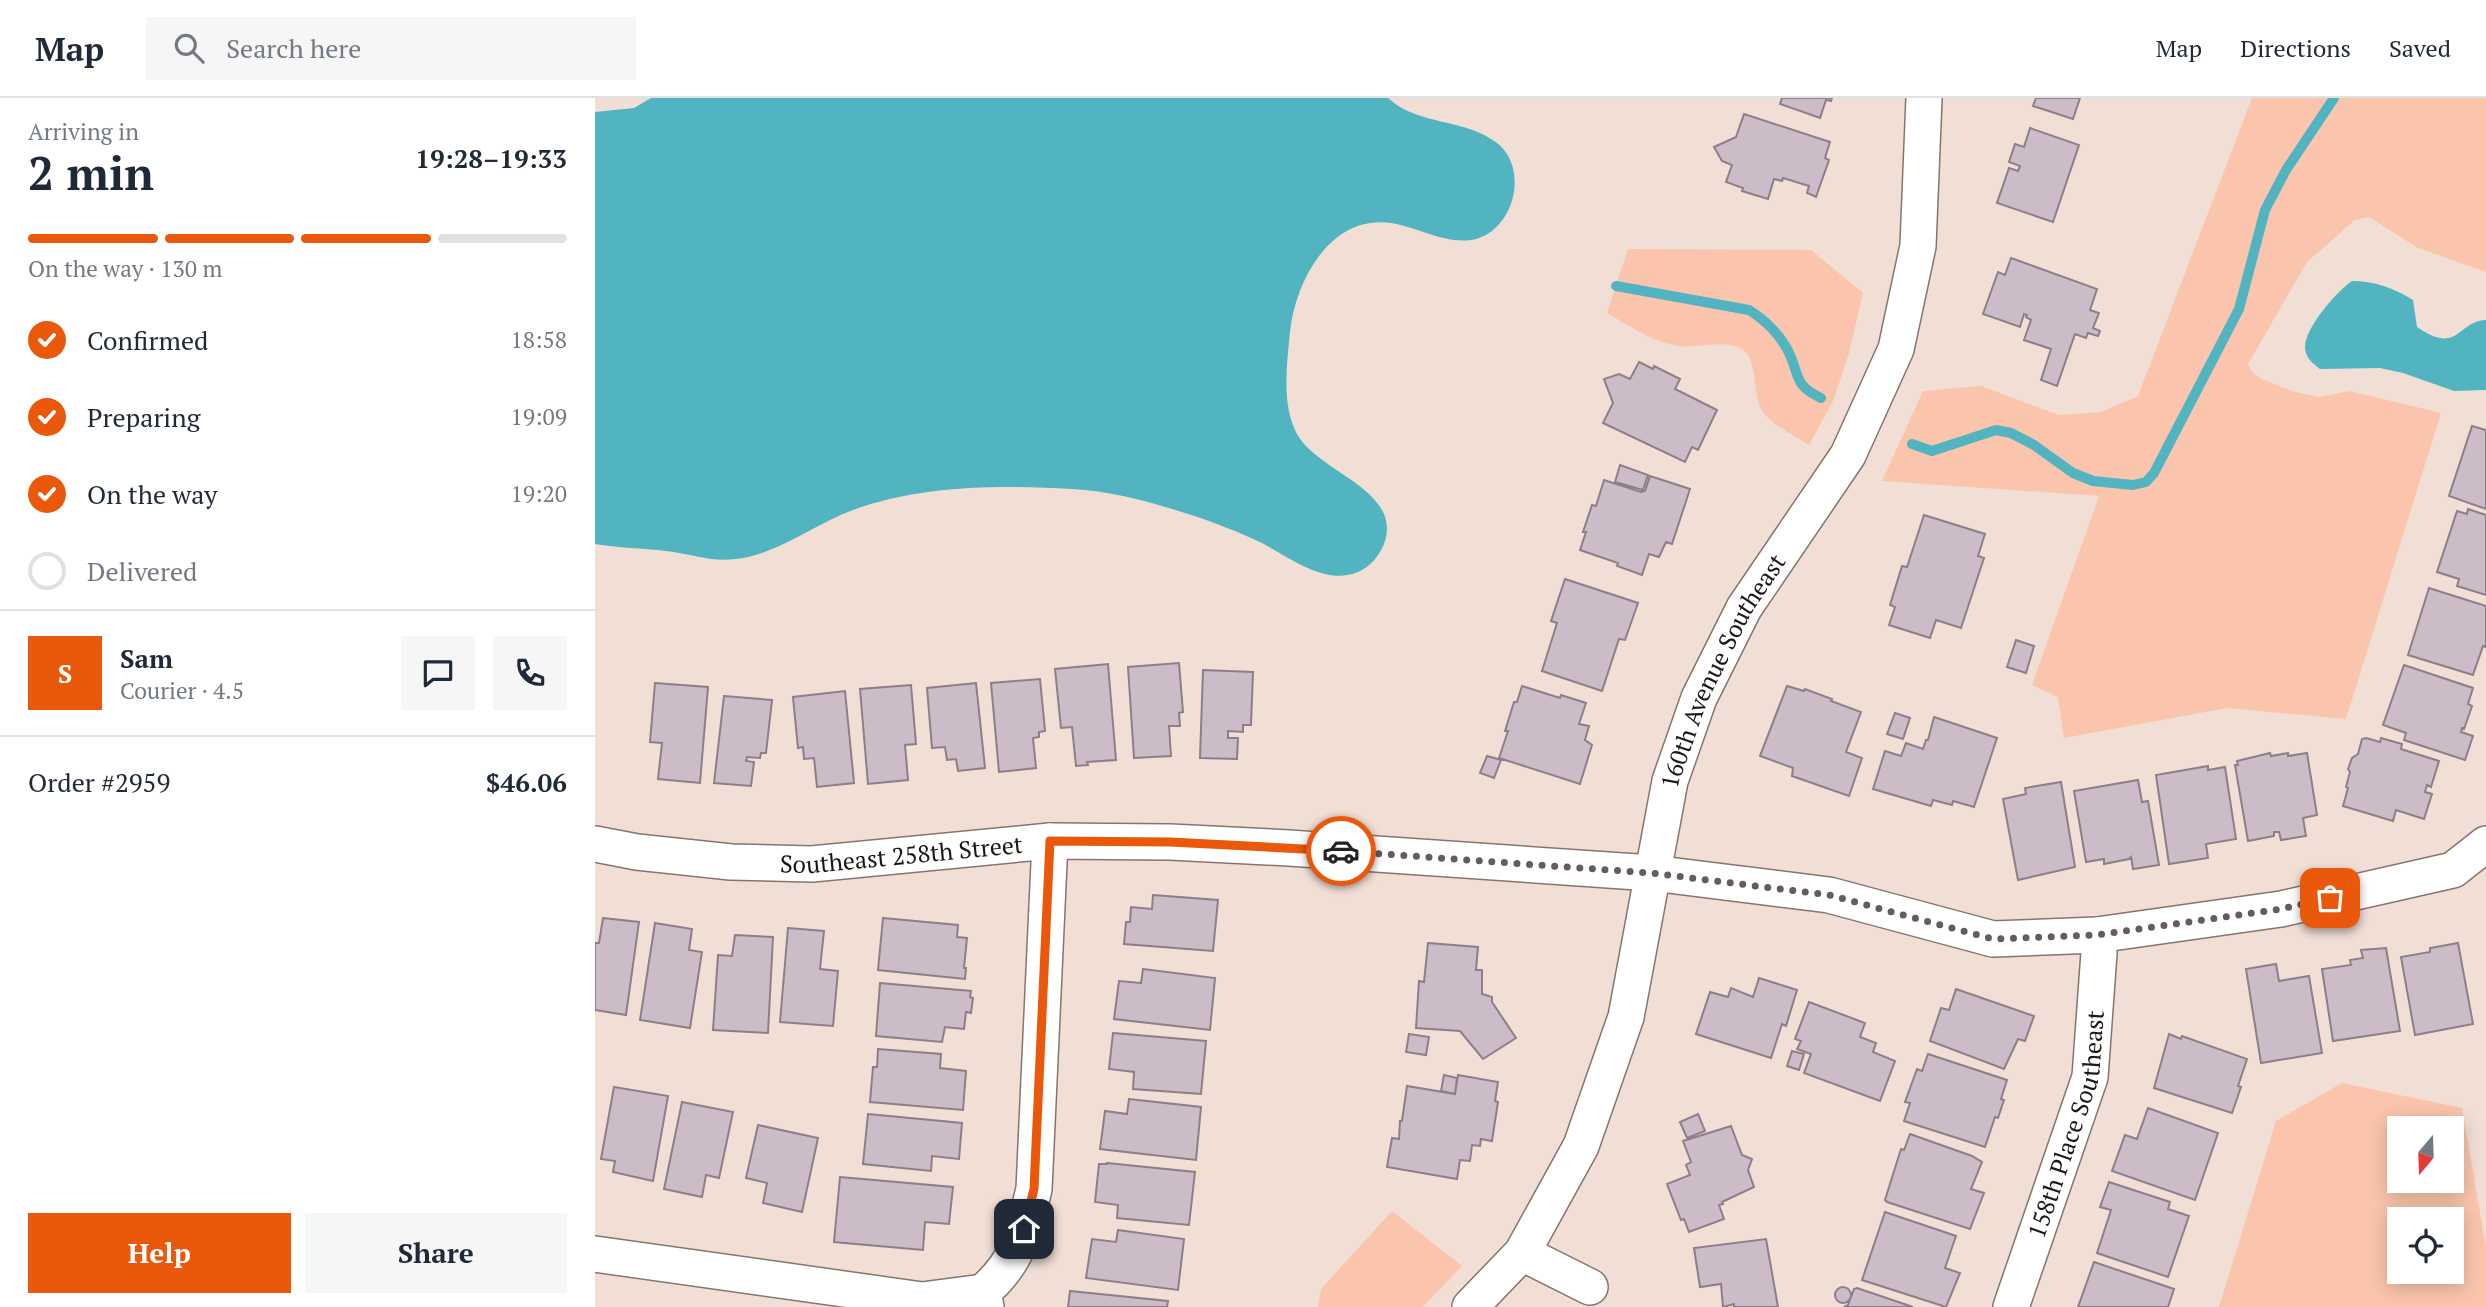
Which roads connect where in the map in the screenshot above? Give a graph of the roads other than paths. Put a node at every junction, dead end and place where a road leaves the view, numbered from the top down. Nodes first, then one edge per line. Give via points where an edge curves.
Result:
1 (1924, 98) edge
2 (1050, 841) junction
3 (595, 844) edge
4 (2486, 844) edge
5 (1651, 873) junction
6 (2097, 935) junction
7 (1521, 1253) junction
8 (595, 1254) edge
9 (1590, 1287) dead end
10 (985, 1299) edge
11 (1470, 1307) edge
12 (2011, 1307) edge

1 - 5 street, 160th Avenue Southeast via 1919,246 1896,349 1848,455 1744,608 1699,698 1670,781
2 - 3 street, Southeast 258th Street via 812,864 731,862
2 - 5 street, Southeast 258th Street via 1289,848
2 - 10 street via 1034,1189 1013,1259
4 - 6 street, Southeast 258th Street via 2453,870 2281,909
5 - 6 street, Southeast 258th Street via 1829,895 1993,939
5 - 7 street, 160th Avenue Southeast via 1626,1017 1581,1146
6 - 12 street, 158th Place Southeast via 2090,1077
7 - 9 street
7 - 11 street, 160th Avenue Southeast
8 - 10 street via 922,1300

